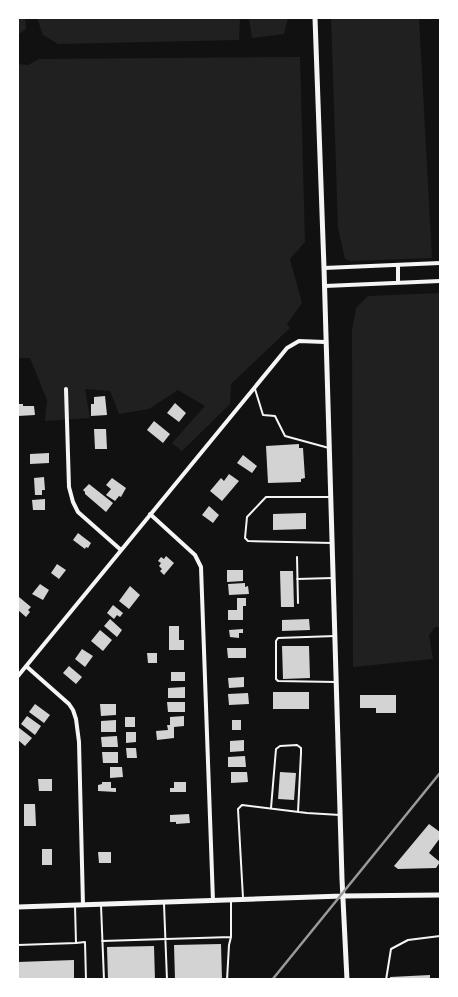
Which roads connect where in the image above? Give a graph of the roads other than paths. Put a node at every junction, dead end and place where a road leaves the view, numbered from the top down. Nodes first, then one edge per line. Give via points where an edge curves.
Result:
1 (315, 18) edge
2 (440, 263) edge
3 (398, 265) junction
4 (324, 268) junction
5 (440, 281) edge
6 (398, 283) junction
7 (325, 286) junction
8 (325, 342) junction
9 (255, 386) junction
10 (66, 389) dead end
11 (329, 448) junction
12 (330, 497) junction
13 (150, 514) junction
14 (332, 543) junction
15 (121, 550) junction
16 (297, 557) dead end
17 (333, 578) junction
18 (297, 579) junction
19 (298, 603) dead end
20 (335, 636) junction
21 (26, 666) junction
22 (18, 676) edge
23 (336, 682) junction
24 (271, 808) junction
25 (298, 812) junction
26 (340, 815) junction
27 (440, 895) edge
28 (343, 896) junction
29 (244, 900) junction
30 (213, 901) junction
31 (231, 901) junction
32 (164, 903) junction
33 (83, 905) junction
34 (101, 905) junction
35 (75, 906) junction
36 (18, 907) edge
37 (440, 936) edge
38 (231, 937) junction
39 (166, 940) junction
40 (102, 941) junction
41 (76, 942) junction
42 (18, 945) edge
43 (86, 980) edge
44 (104, 980) edge
45 (167, 980) edge
46 (227, 980) edge
47 (347, 980) edge
48 (386, 980) edge

1 - 4 main road
2 - 3 street
3 - 4 street
3 - 6 street
4 - 7 main road
5 - 6 street
6 - 7 street
7 - 8 main road
8 - 9 street via 299,341 292,344
8 - 11 main road
9 - 11 lane via 263,415 275,416 285,436
9 - 13 street
10 - 15 street via 72,502 78,512
11 - 12 main road
12 - 14 main road
12 - 14 lane via 266,497 247,517 245,538 248,541
13 - 15 street
13 - 30 street via 196,555 201,567
14 - 17 main road
15 - 21 street
16 - 18 lane
17 - 18 lane
17 - 20 main road
18 - 19 lane
20 - 23 main road
20 - 23 lane via 278,638 276,679
21 - 22 street
21 - 33 street via 69,704 76,719
23 - 26 main road
24 - 25 lane
24 - 25 lane via 276,749 297,745 302,753
24 - 29 lane via 242,805 238,809
25 - 26 lane
26 - 28 main road
27 - 28 main road
28 - 29 main road
28 - 47 main road
29 - 31 main road
30 - 31 main road
30 - 32 main road
31 - 38 lane
32 - 34 main road
32 - 39 lane
33 - 34 main road
33 - 35 main road
34 - 40 lane
35 - 36 main road
35 - 41 lane
37 - 48 lane via 408,940 391,949
38 - 39 lane
38 - 46 lane
39 - 40 lane
39 - 45 lane
40 - 44 lane
41 - 42 lane
41 - 43 lane via 85,942

